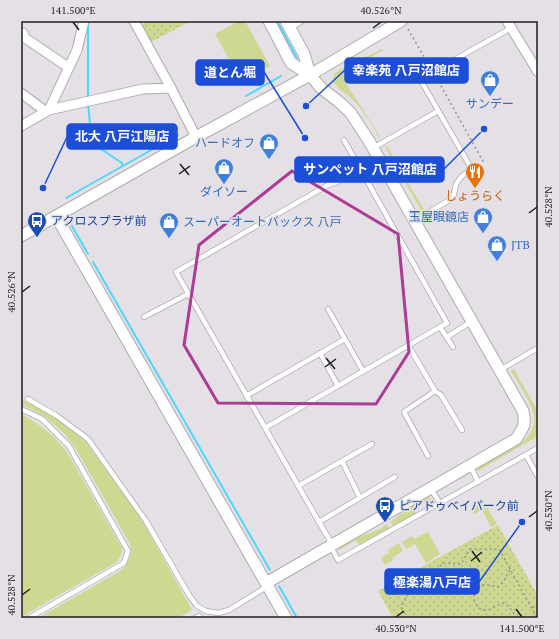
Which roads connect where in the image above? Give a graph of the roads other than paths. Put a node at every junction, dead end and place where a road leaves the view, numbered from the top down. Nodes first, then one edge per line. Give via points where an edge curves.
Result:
1 (84, 21) edge
2 (134, 21) edge
3 (269, 21) edge
4 (291, 23) edge
5 (404, 25) edge
6 (509, 25) edge
7 (23, 33) dead end
8 (68, 67) junction
9 (538, 72) edge
10 (310, 75) junction
11 (171, 88) junction
12 (21, 93) edge
13 (47, 110) junction
14 (438, 111) junction
15 (21, 126) edge
16 (196, 137) junction
17 (344, 140) dead end
18 (373, 148) junction
19 (379, 158) junction
20 (360, 169) junction
21 (56, 216) junction
22 (415, 221) junction
23 (21, 236) edge
24 (188, 294) junction
25 (328, 309) dead end
26 (144, 317) dead end
27 (472, 322) junction
28 (440, 327) junction
29 (447, 337) junction
30 (345, 339) junction
31 (408, 345) junction
32 (453, 347) dead end
33 (538, 348) edge
34 (320, 353) junction
35 (500, 370) junction
36 (363, 371) junction
37 (338, 386) junction
38 (435, 391) junction
39 (246, 396) junction
40 (28, 399) dead end
41 (21, 409) edge
42 (265, 428) junction
43 (462, 430) dead end
44 (372, 444) dead end
45 (538, 448) edge
46 (526, 455) junction
47 (428, 456) dead end
48 (342, 461) junction
49 (470, 465) junction
50 (395, 477) dead end
51 (538, 477) edge
52 (478, 482) junction
53 (298, 486) junction
54 (430, 488) junction
55 (360, 498) junction
56 (440, 503) junction
57 (319, 522) junction
58 (331, 544) junction
59 (267, 584) junction
60 (29, 618) edge
61 (195, 618) edge
62 (200, 618) edge
63 (286, 618) edge

1 - 8 street
2 - 11 street
3 - 10 street via 292,63
4 - 10 street
5 - 10 street
6 - 9 street
6 - 14 lane via 420,79
7 - 8 street via 25,38
8 - 13 street
10 - 16 street
10 - 18 street via 350,112
11 - 13 street via 143,89
11 - 16 street
12 - 13 street
13 - 15 street
14 - 18 lane
14 - 22 lane via 470,170 456,184 453,198
16 - 21 street
17 - 20 lane
18 - 19 street
19 - 20 lane
19 - 22 street
20 - 24 lane via 176,272
20 - 28 lane via 447,323
21 - 23 street
21 - 59 street
22 - 27 street
24 - 26 lane
24 - 39 lane
25 - 30 lane
27 - 29 lane
27 - 35 street
28 - 29 lane
28 - 31 lane
29 - 32 lane
30 - 34 lane
30 - 36 lane
31 - 36 lane
31 - 38 lane
33 - 35 lane
34 - 37 lane
34 - 39 lane
35 - 49 street via 523,411 523,429 516,439
36 - 37 lane
37 - 42 lane
38 - 43 lane via 441,395
38 - 47 lane via 404,412
39 - 42 lane
40 - 59 lane via 88,439 146,521 198,606 206,611 218,613 229,610
41 - 60 lane via 42,419 69,446 128,551 124,563
42 - 53 lane
44 - 48 lane
45 - 46 lane
46 - 51 lane
46 - 52 lane
48 - 53 lane
48 - 55 lane
49 - 52 lane
49 - 54 street
50 - 55 lane
52 - 56 lane
53 - 57 lane
54 - 56 lane
54 - 58 street
55 - 57 lane
56 - 58 lane via 338,560
57 - 58 lane
58 - 59 street
59 - 63 street
61 - 62 lane

